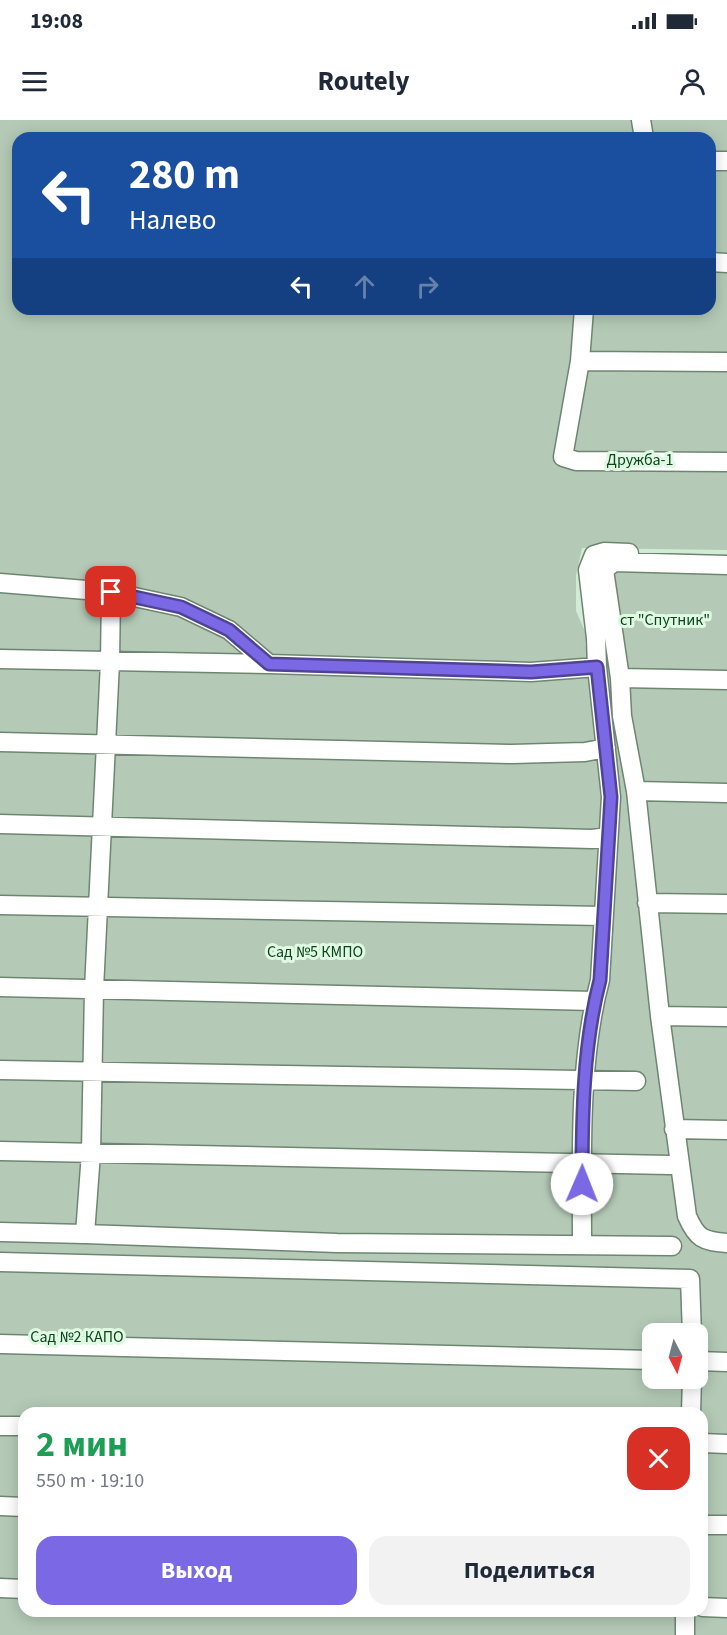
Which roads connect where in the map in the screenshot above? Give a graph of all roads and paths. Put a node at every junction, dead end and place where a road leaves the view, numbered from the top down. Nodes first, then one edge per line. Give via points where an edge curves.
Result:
1 (584, 315) edge
2 (580, 361) junction
3 (727, 362) edge
4 (727, 462) edge
5 (727, 555) edge
6 (727, 565) edge
7 (0, 583) edge
8 (111, 592) junction
9 (0, 659) edge
10 (110, 662) junction
11 (269, 664) junction
12 (597, 667) junction
13 (620, 678) junction
14 (727, 680) edge
15 (0, 742) edge
16 (106, 745) junction
17 (606, 748) junction
18 (636, 791) junction
19 (727, 793) edge
20 (0, 824) edge
21 (103, 826) junction
22 (608, 837) junction
23 (647, 903) junction
24 (727, 904) edge
25 (0, 905) edge
26 (98, 907) junction
27 (603, 916) junction
28 (0, 987) edge
29 (94, 989) junction
30 (594, 1001) junction
31 (660, 1016) junction
32 (727, 1017) edge
33 (0, 1070) edge
34 (92, 1073) junction
35 (584, 1081) junction
36 (636, 1081) dead end
37 (674, 1129) junction
38 (727, 1130) edge
39 (0, 1151) edge
40 (91, 1153) junction
41 (582, 1163) junction
42 (669, 1165) dead end
43 (0, 1232) edge
44 (85, 1234) junction
45 (727, 1243) edge
46 (582, 1244) junction
47 (672, 1246) dead end
48 (0, 1262) edge
49 (692, 1323) edge
50 (0, 1344) edge
51 (642, 1360) edge
52 (708, 1361) edge
53 (727, 1362) edge
54 (692, 1389) edge
55 (691, 1407) edge
56 (0, 1426) edge
57 (18, 1426) edge
58 (708, 1443) edge
59 (727, 1444) edge
60 (0, 1506) edge
61 (18, 1507) edge
62 (708, 1525) edge
63 (727, 1525) edge
64 (0, 1588) edge
65 (18, 1589) edge
66 (708, 1607) edge
67 (727, 1608) edge
68 (685, 1617) edge
69 (685, 1635) edge

1 - 2 street
2 - 3 street
2 - 4 street via 563,457 576,461
5 - 12 street via 594,555 588,570
6 - 13 street via 614,562 604,570
7 - 8 street
8 - 10 street
8 - 11 street via 181,607 229,630
9 - 10 street
10 - 11 street
10 - 16 street
11 - 12 street via 531,672
12 - 17 street
13 - 14 street
13 - 18 street via 622,716
15 - 16 street
16 - 17 street via 512,754
16 - 21 street
17 - 22 street via 611,797
18 - 19 street
18 - 23 street
20 - 21 street
21 - 22 street
21 - 26 street
22 - 27 street
23 - 24 street
23 - 31 street
25 - 26 street
26 - 27 street
26 - 29 street
27 - 30 street via 600,980
28 - 29 street
29 - 30 street
29 - 34 street
30 - 35 street
31 - 32 street
31 - 37 street
33 - 34 street
34 - 35 street
34 - 40 street
35 - 36 street
35 - 41 street
37 - 38 street
37 - 45 street via 692,1228 700,1238
39 - 40 street
40 - 41 street
40 - 44 street
41 - 42 street
41 - 46 street
43 - 44 street
44 - 46 street via 337,1243
46 - 47 street
48 - 49 street via 690,1279
50 - 51 street
52 - 53 street
54 - 55 street
56 - 57 street
58 - 59 street
60 - 61 street
62 - 63 street
64 - 65 street
66 - 67 street
68 - 69 street

